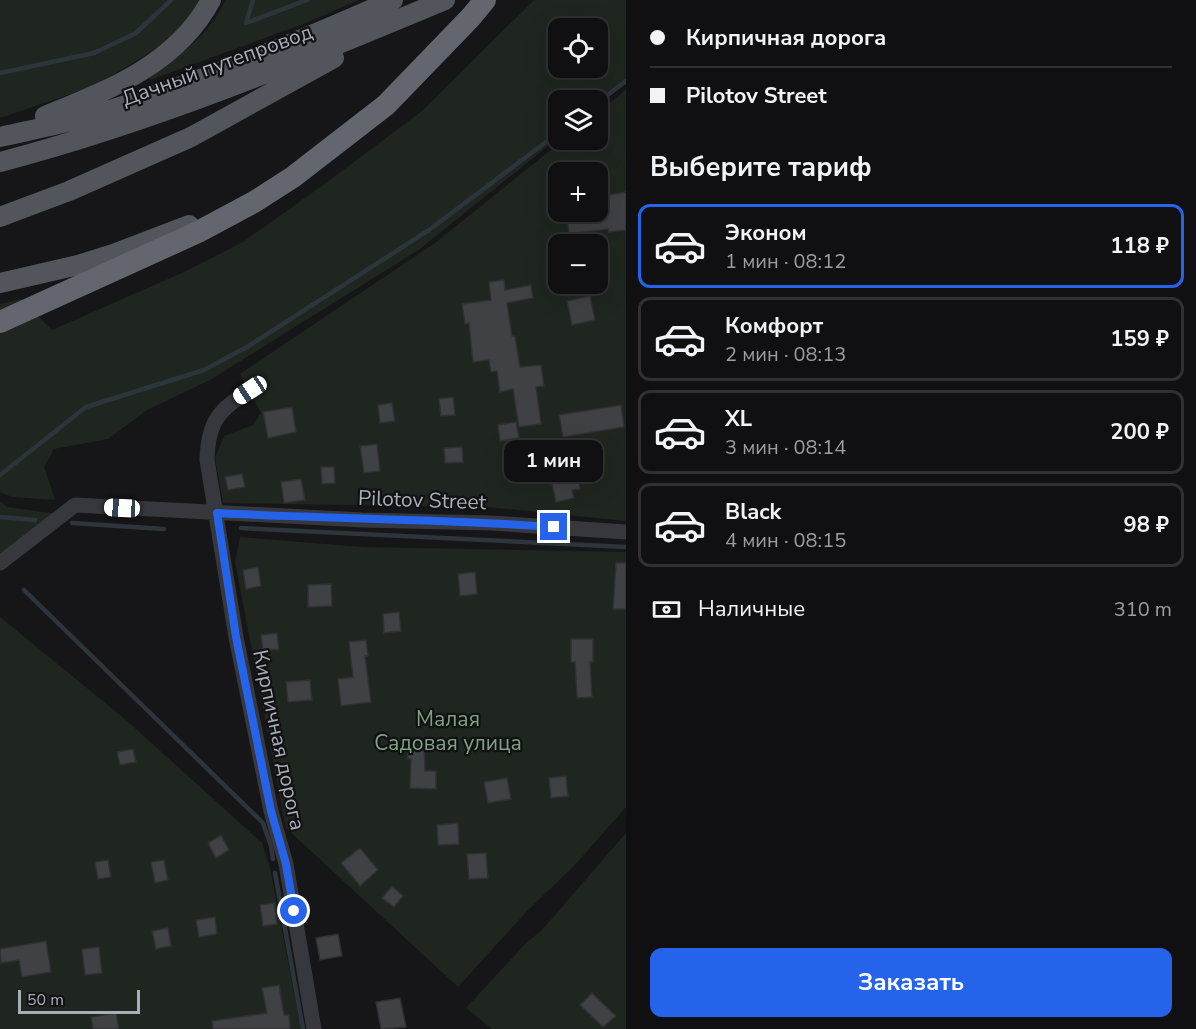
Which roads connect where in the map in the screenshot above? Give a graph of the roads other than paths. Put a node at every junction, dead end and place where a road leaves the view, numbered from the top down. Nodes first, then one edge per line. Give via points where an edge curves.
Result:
1 (211, 0) edge
2 (393, 0) edge
3 (445, 0) edge
4 (485, 0) edge
5 (423, 9) junction
6 (4, 136) edge
7 (0, 162) edge
8 (254, 202) junction
9 (0, 217) edge
10 (0, 283) edge
11 (0, 322) edge
12 (250, 390) dead end
13 (217, 513) junction
14 (626, 532) edge
15 (0, 563) edge
16 (314, 1029) edge

1 - 6 main road via 193,27 166,55 133,77
2 - 6 main road, Дачный путепровод via 167,90 92,115
3 - 5 main road, Дачный путепровод
4 - 8 highway via 386,105 302,171
5 - 7 main road, Дачный путепровод via 169,109
5 - 9 main road via 191,137
8 - 10 main road via 113,254
8 - 11 highway via 198,232
12 - 13 street, Кирпичная дорога via 217,417 207,437 207,460
13 - 14 street, Pilotov Street
13 - 15 street, Pilotov Street via 75,505
13 - 16 street, Кирпичная дорога via 236,637 271,811 286,864

